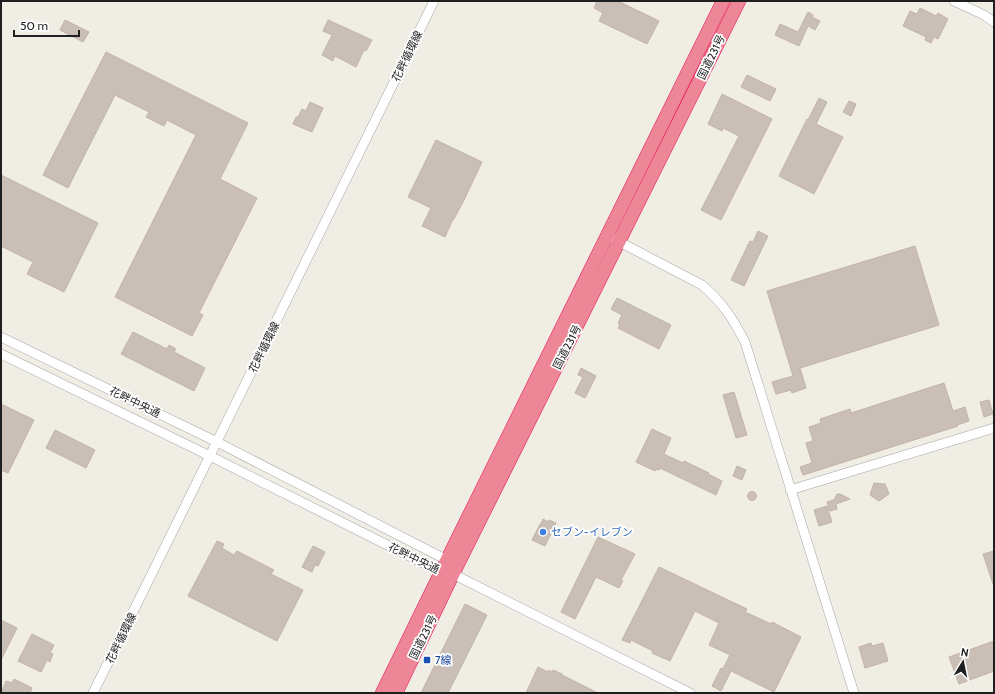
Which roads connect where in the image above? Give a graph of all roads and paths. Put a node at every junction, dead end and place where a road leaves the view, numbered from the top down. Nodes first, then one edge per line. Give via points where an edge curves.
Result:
1 (434, 1) edge
2 (723, 1) edge
3 (739, 1) edge
4 (954, 1) edge
5 (994, 22) edge
6 (607, 236) junction
7 (619, 242) junction
8 (1, 337) edge
9 (1, 354) edge
10 (994, 428) edge
11 (217, 442) junction
12 (210, 456) junction
13 (790, 490) junction
14 (447, 560) junction
15 (447, 573) junction
16 (93, 693) edge
17 (382, 693) edge
18 (396, 693) edge
19 (690, 693) edge
20 (854, 693) edge

1 - 11 street, 花畔循環線
2 - 6 highway, 国道231号
3 - 7 highway, 国道231号
4 - 5 street
6 - 7 street
6 - 14 highway, 国道231号
7 - 13 street via 702,286 725,309 745,342
7 - 15 highway, 国道231号
8 - 11 street, 花畔中央通
9 - 12 street, 花畔中央通
10 - 13 street
11 - 12 street, 花畔循環線
11 - 14 street, 花畔中央通
12 - 15 street, 花畔中央通
12 - 16 street, 花畔循環線
13 - 20 street
14 - 15 highway, 国道231号
15 - 17 highway, 国道231号
15 - 18 highway, 国道231号
15 - 19 street, 花畔中央通

